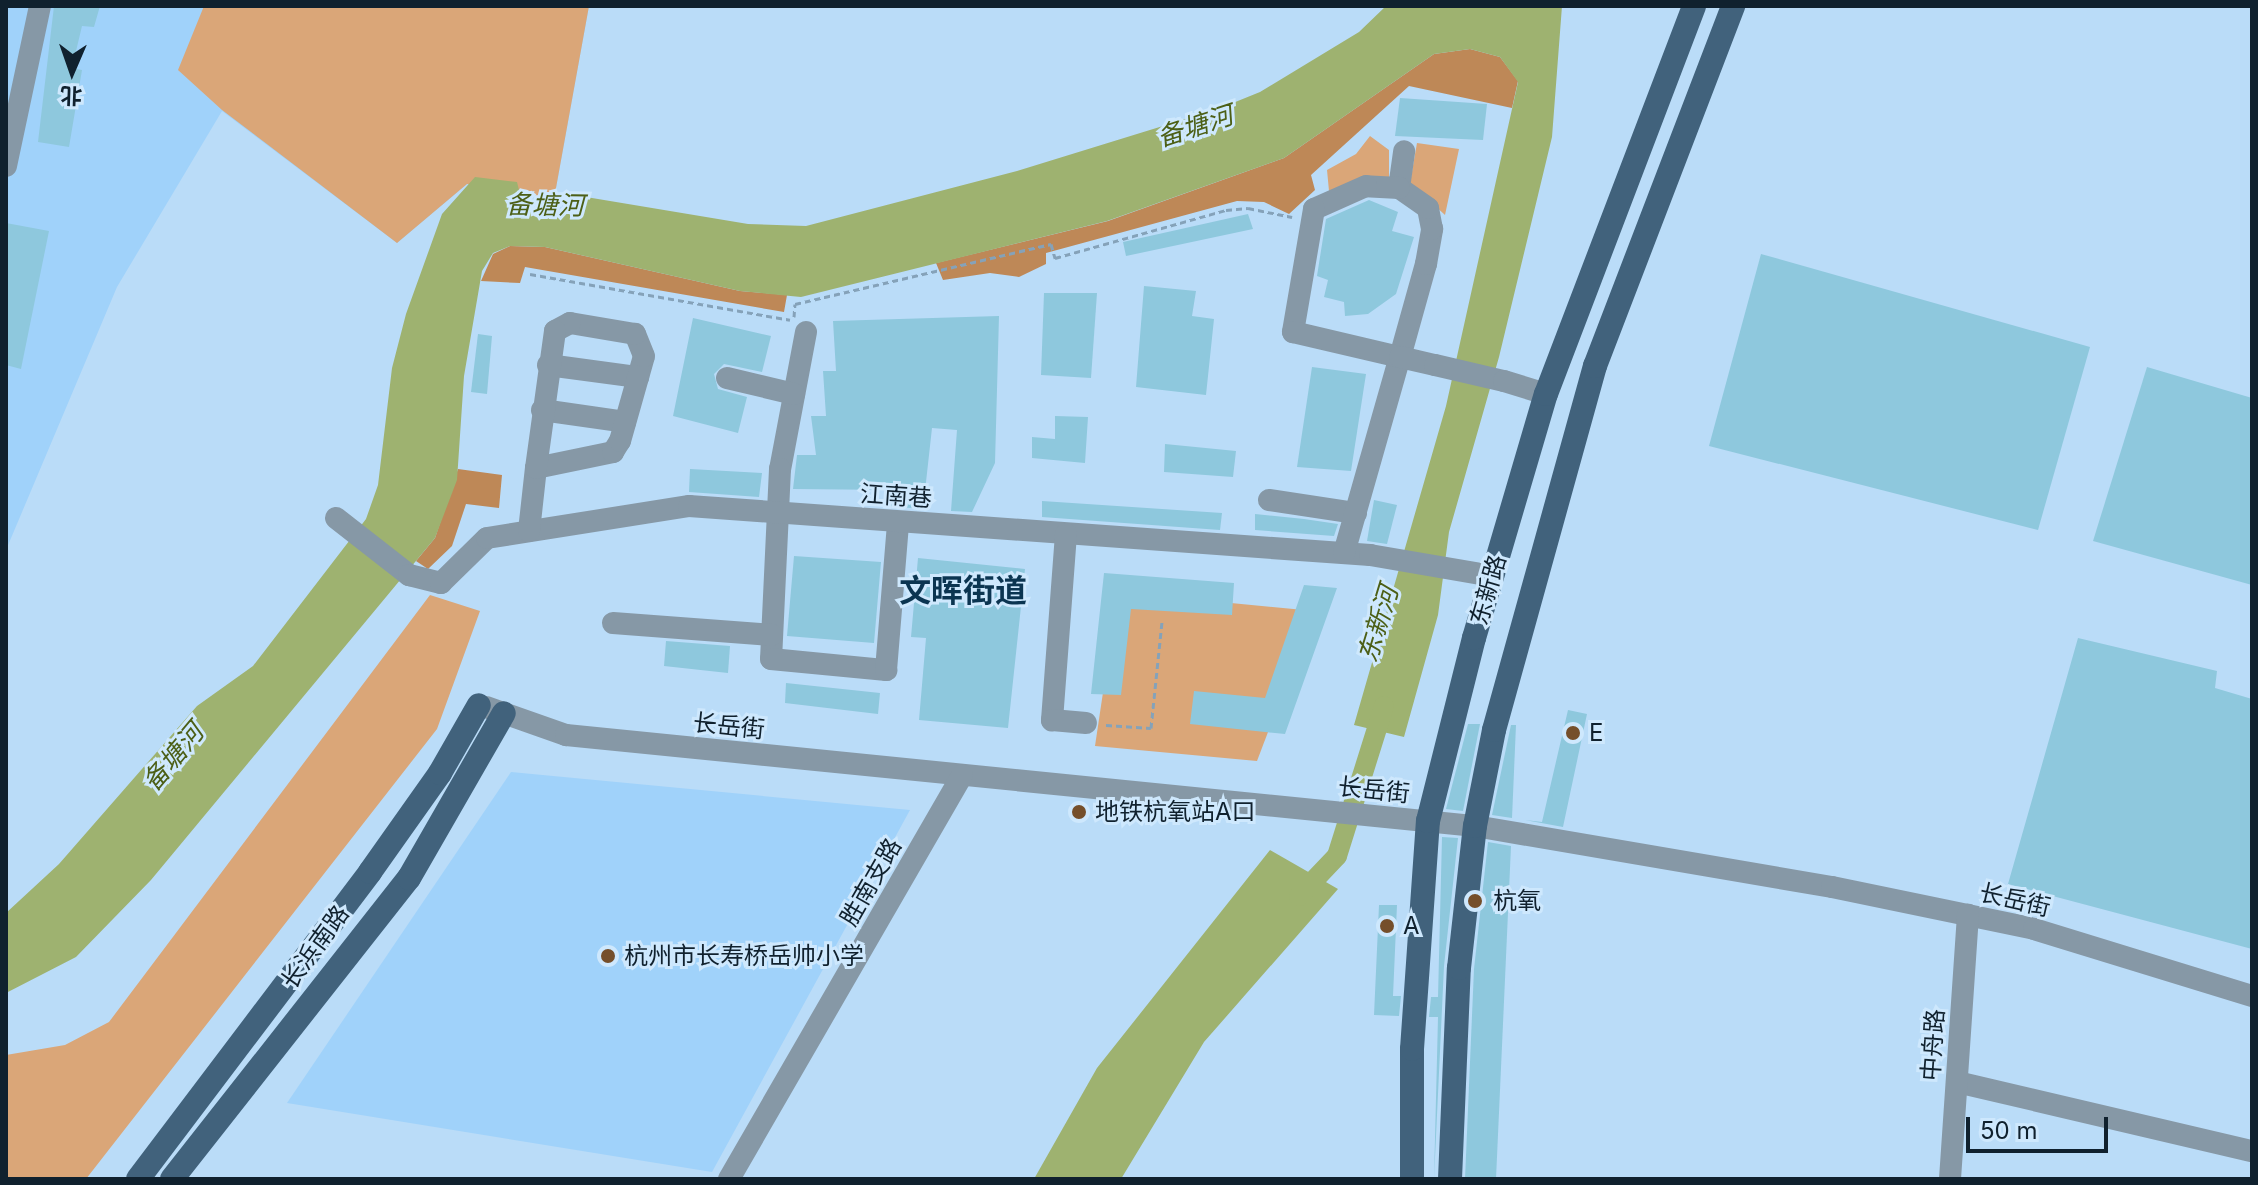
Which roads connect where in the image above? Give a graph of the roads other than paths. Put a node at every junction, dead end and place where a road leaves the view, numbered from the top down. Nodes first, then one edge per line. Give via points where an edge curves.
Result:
1 (40, 6) edge
2 (1736, 6) edge
3 (1692, 13) edge
4 (1404, 151) dead end
5 (6, 166) edge
6 (1399, 188) junction
7 (806, 332) dead end
8 (1400, 357) junction
9 (548, 365) junction
10 (638, 377) junction
11 (727, 378) dead end
12 (794, 394) junction
13 (1546, 394) junction
14 (542, 410) junction
15 (625, 422) junction
16 (536, 468) junction
17 (1269, 500) dead end
18 (777, 513) junction
19 (1356, 513) junction
20 (898, 523) junction
21 (343, 524) dead end
22 (529, 531) junction
23 (1066, 534) junction
24 (1344, 553) junction
25 (1493, 576) junction
26 (613, 623) dead end
27 (772, 635) junction
28 (479, 705) joint
29 (504, 713) junction
30 (1086, 723) road end
31 (962, 776) junction
32 (1428, 821) junction
33 (1475, 826) junction
34 (1968, 915) junction
35 (2252, 996) edge
36 (1957, 1082) junction
37 (2252, 1151) edge
38 (138, 1179) edge
39 (172, 1179) edge
40 (729, 1179) edge
41 (1412, 1179) edge
42 (1450, 1179) edge
43 (1950, 1179) edge

1 - 5 street
2 - 33 main road, 东新路 via 1595,366 1523,610
3 - 13 main road, 东新路
4 - 6 street
6 - 8 street via 1428,208 1432,229
6 - 8 street via 1366,186 1314,209 1293,332
7 - 12 street
8 - 13 street
8 - 19 street
9 - 10 street
9 - 10 street via 551,339 561,325 605,326 635,334 642,343
9 - 14 street
10 - 15 street
11 - 12 street
12 - 18 street
13 - 25 main road, 东新路
14 - 15 street
14 - 16 street
15 - 16 street via 613,452
16 - 22 street
17 - 19 street
18 - 20 street, 江南巷
18 - 22 street, 江南巷 via 662,507
18 - 27 street
19 - 24 street
20 - 23 street, 江南巷
20 - 27 street via 886,670 771,659
21 - 22 street, 江南巷 via 409,575 441,583 487,538
23 - 24 street, 江南巷
23 - 30 street via 1052,720
24 - 25 street, 江南巷
25 - 32 main road, 东新路
26 - 27 street
28 - 29 street, 长岳街
28 - 38 main road, 长浜南路 via 440,773 370,872
29 - 31 street, 长岳街 via 566,735
29 - 39 main road, 长浜南路 via 409,878
31 - 32 street, 长岳街
31 - 40 street, 胜南支路
32 - 33 street, 长岳街
32 - 41 main road, 东新路 via 1412,1049
33 - 34 street, 长岳街
33 - 42 main road, 东新路 via 1459,968
34 - 35 street, 长岳街 via 2034,929
34 - 36 street, 中舟路
36 - 37 street
36 - 43 street, 中舟路

